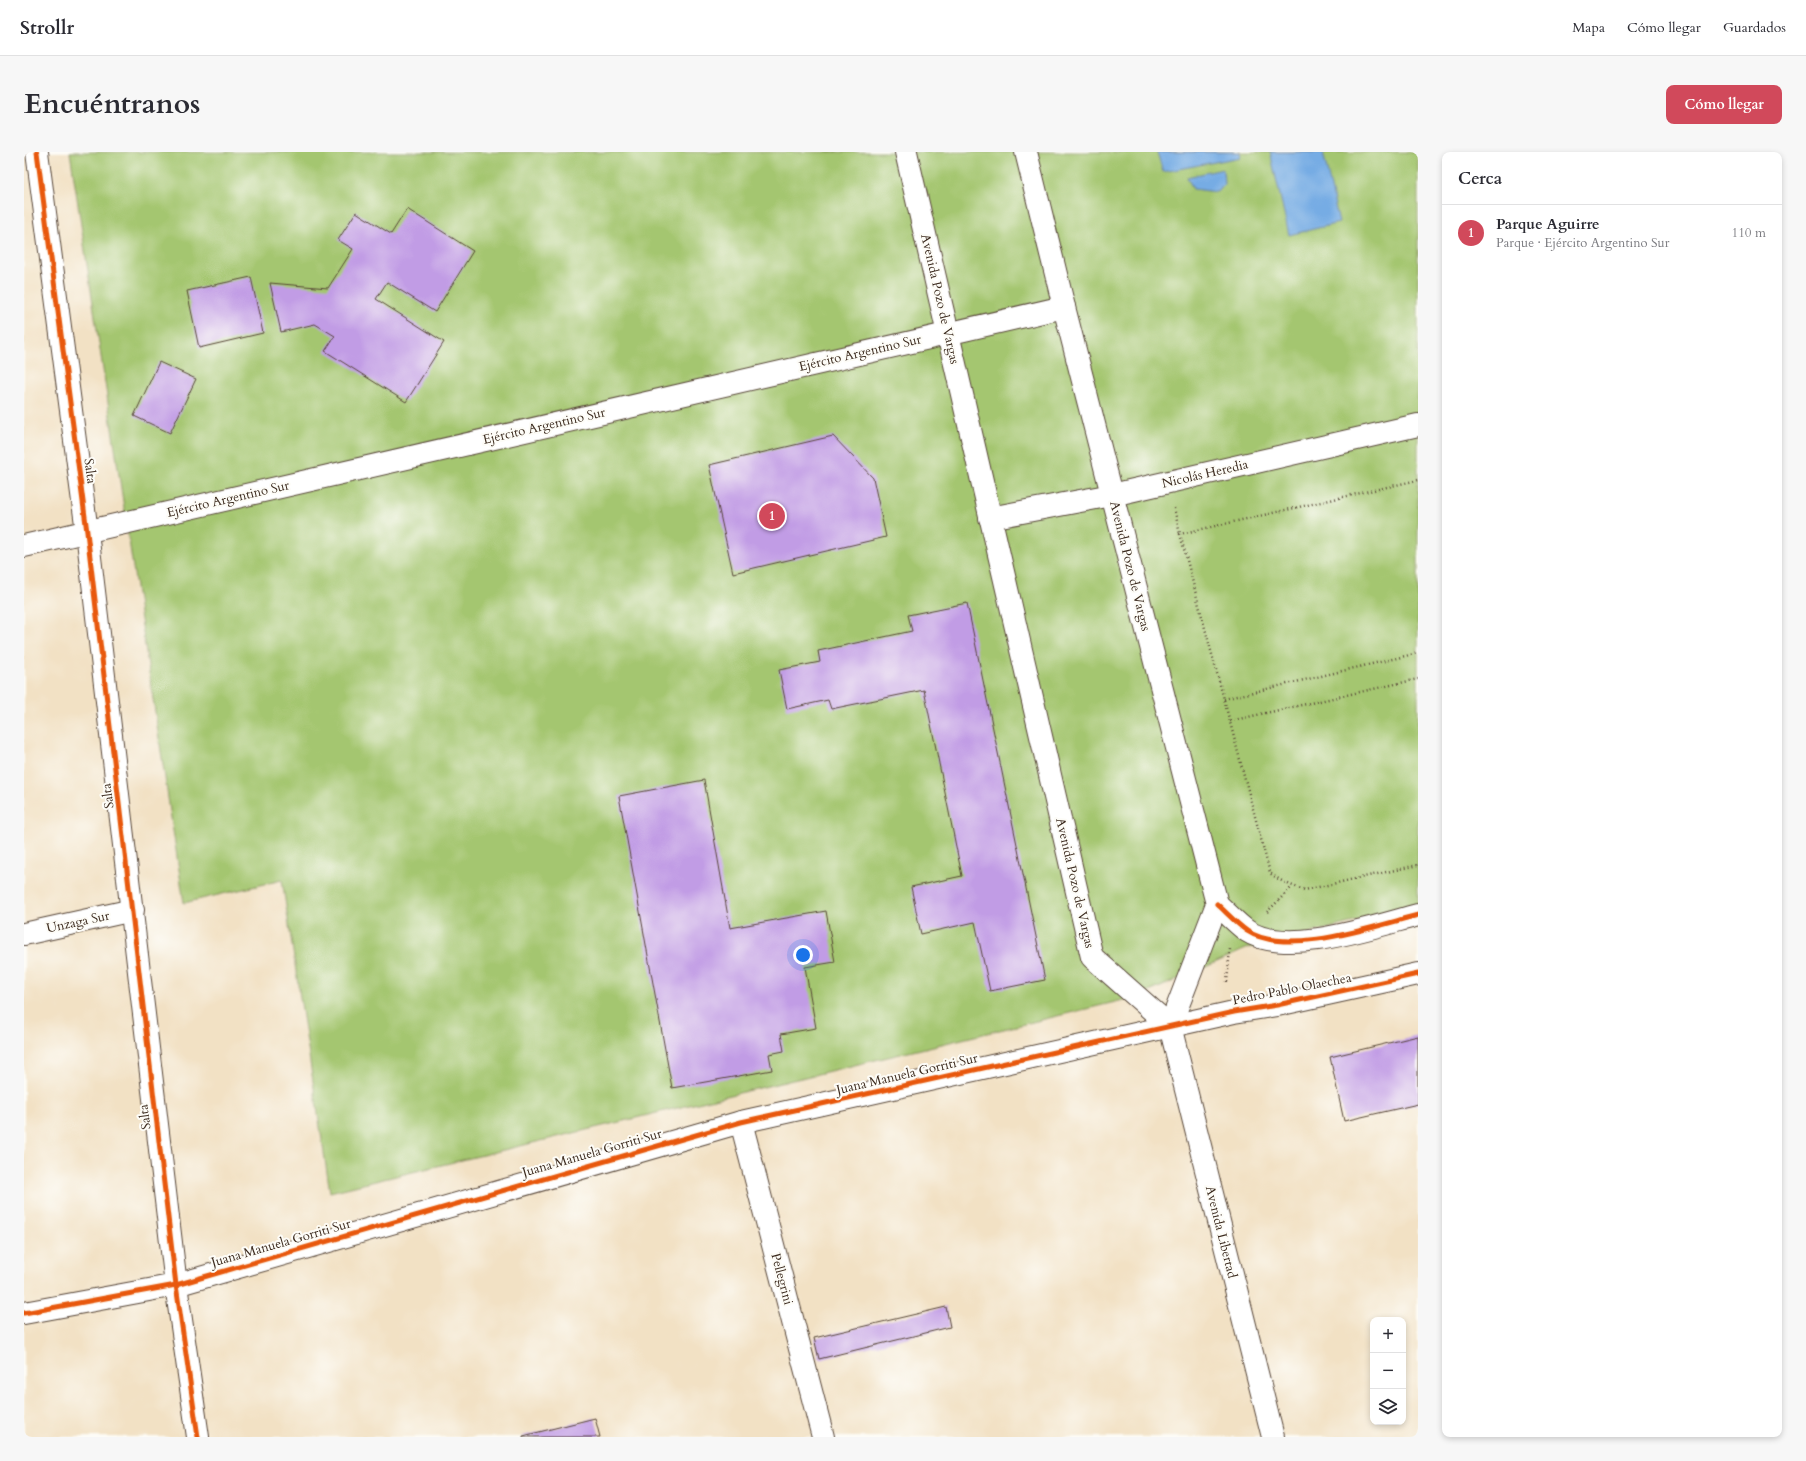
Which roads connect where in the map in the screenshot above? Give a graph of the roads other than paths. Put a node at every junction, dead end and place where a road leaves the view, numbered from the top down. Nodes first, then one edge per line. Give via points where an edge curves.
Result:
1 (37, 152) edge
2 (906, 152) edge
3 (1026, 152) edge
4 (1064, 307) junction
5 (948, 333) junction
6 (1418, 425) edge
7 (1112, 496) junction
8 (990, 518) junction
9 (87, 532) junction
10 (24, 546) edge
11 (1217, 904) junction
12 (133, 910) junction
13 (1418, 915) edge
14 (24, 934) edge
15 (1418, 974) edge
16 (1170, 1026) junction
17 (741, 1122) junction
18 (176, 1285) junction
19 (24, 1314) edge
20 (198, 1437) edge
21 (823, 1437) edge
22 (1273, 1437) edge

1 - 9 street, Salta
2 - 5 street, Avenida Pozo de Vargas
3 - 4 street, Avenida Pozo de Vargas
4 - 5 street, Ejército Argentino Sur
4 - 7 street, Avenida Pozo de Vargas
5 - 8 street, Avenida Pozo de Vargas
5 - 9 street, Ejército Argentino Sur
6 - 7 street, Nicolás Heredia
7 - 8 street, Nicolás Heredia
7 - 11 street, Avenida Pozo de Vargas
8 - 16 street, Avenida Pozo de Vargas via 1092,957
9 - 10 street, Ejército Argentino Sur
9 - 12 street, Salta
11 - 13 street via 1248,931 1263,937 1294,942 1312,941
11 - 16 street
12 - 14 street, Unzaga Sur
12 - 18 street, Salta
15 - 16 street, Pedro Pablo Olaechea
16 - 17 street, Juana Manuela Gorriti Sur
16 - 22 street, Avenida Libertad
17 - 18 street, Juana Manuela Gorriti Sur
17 - 21 street, Pellegrini
18 - 19 street, Juana Manuela Gorriti Sur
18 - 20 street, Salta

